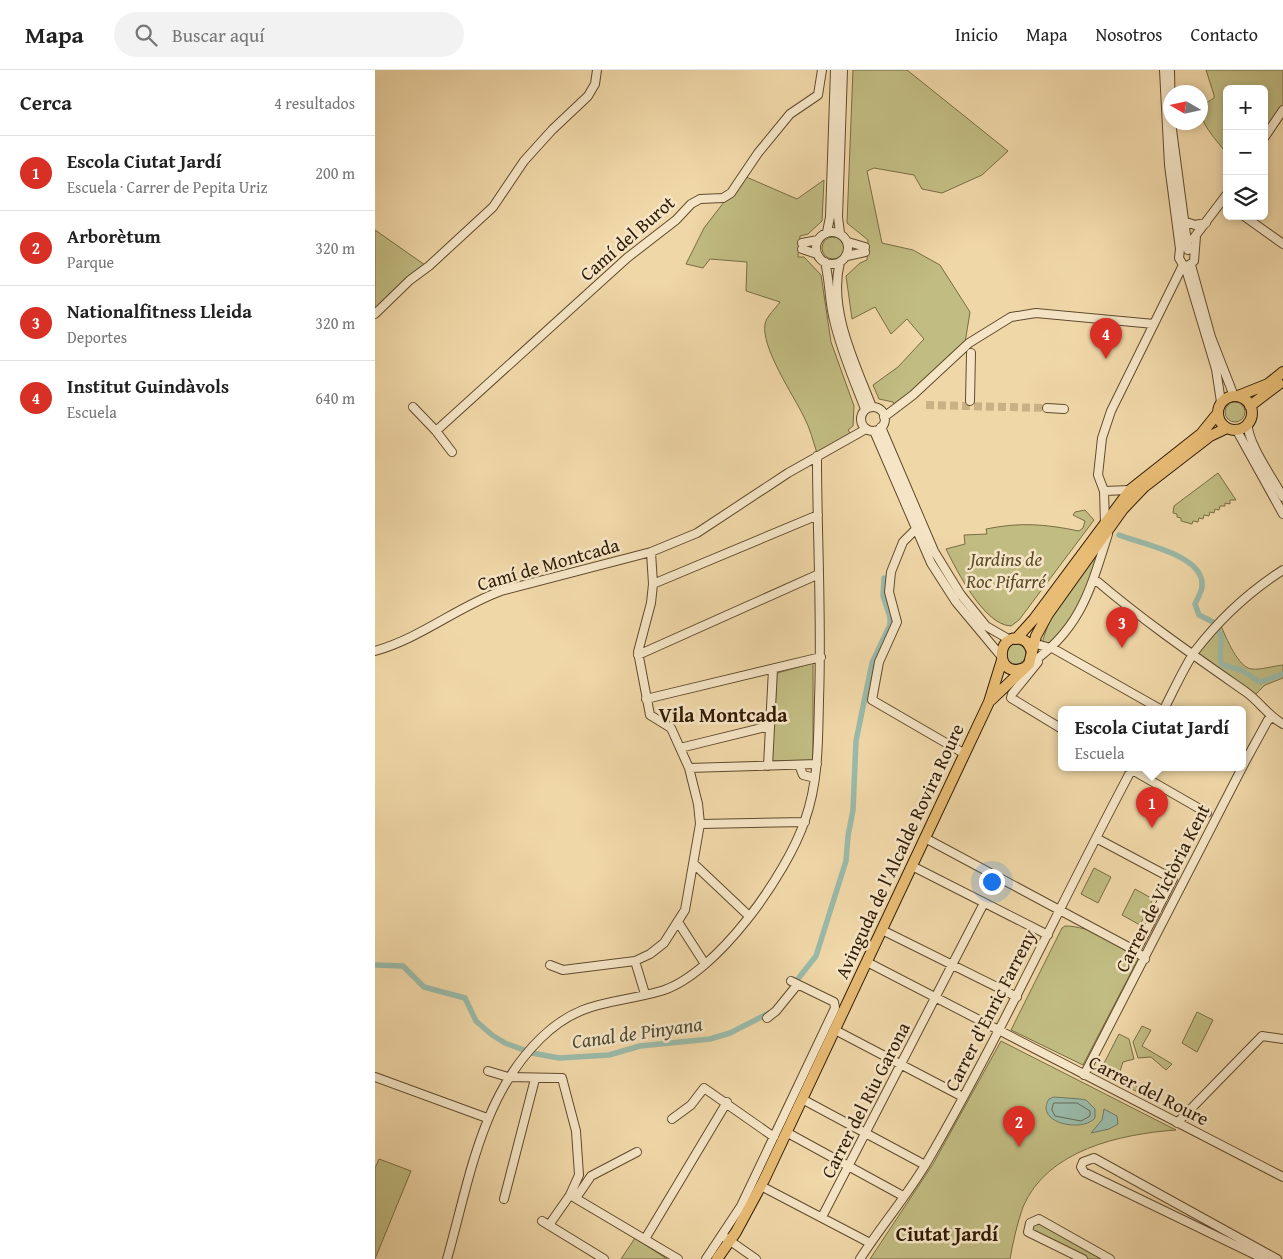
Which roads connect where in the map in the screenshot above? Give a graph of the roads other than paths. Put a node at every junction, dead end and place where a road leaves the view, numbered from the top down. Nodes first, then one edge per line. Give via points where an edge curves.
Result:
1 (597, 70) edge
2 (822, 70) edge
3 (835, 70) edge
4 (843, 70) edge
5 (1164, 70) edge
6 (1170, 70) edge
7 (1170, 85) edge
8 (1283, 110) edge
9 (1172, 130) edge
10 (1268, 132) edge
11 (1223, 202) edge
12 (1250, 220) edge
13 (1183, 221) junction
14 (1206, 223) junction
15 (827, 232) junction
16 (840, 233) junction
17 (818, 240) junction
18 (848, 242) junction
19 (1283, 244) edge
20 (1187, 252) junction
21 (817, 254) junction
22 (847, 256) junction
23 (825, 262) junction
24 (840, 262) junction
25 (1186, 265) junction
26 (375, 314) edge
27 (1154, 324) junction
28 (971, 353) dead end
29 (1283, 372) edge
30 (1283, 381) edge
31 (1236, 396) junction
32 (970, 400) dead end
33 (1221, 402) junction
34 (1250, 406) junction
35 (413, 407) dead end
36 (869, 408) junction
37 (1047, 408) tunnel mouth
38 (1064, 409) dead end
39 (1218, 413) junction
40 (884, 417) junction
41 (1248, 422) junction
42 (874, 429) junction
43 (1231, 429) junction
44 (436, 431) junction
45 (452, 452) dead end
46 (817, 456) junction
47 (1130, 490) junction
48 (1104, 491) junction
49 (1283, 497) edge
50 (1283, 514) edge
51 (818, 515) junction
52 (1107, 526) junction
53 (916, 529) junction
54 (651, 552) junction
55 (1283, 570) edge
56 (819, 574) junction
57 (1093, 581) junction
58 (653, 584) junction
59 (1016, 640) junction
60 (1035, 644) junction
61 (1051, 648) junction
62 (375, 650) edge
63 (1032, 654) junction
64 (638, 655) junction
65 (1043, 655) junction
66 (1193, 655) junction
67 (821, 657) junction
68 (1001, 658) junction
69 (1026, 667) junction
70 (773, 669) junction
71 (646, 699) junction
72 (989, 702) junction
73 (1157, 706) edge
74 (1164, 706) edge
75 (1272, 718) junction
76 (1283, 724) edge
77 (770, 726) junction
78 (1058, 727) edge
79 (680, 748) junction
80 (965, 754) junction
81 (1247, 760) edge
82 (817, 764) junction
83 (799, 765) junction
84 (768, 766) junction
85 (689, 768) junction
86 (1130, 771) edge
87 (1136, 771) edge
88 (1241, 771) edge
89 (815, 778) junction
90 (1207, 813) dead end
91 (805, 822) junction
92 (700, 824) junction
93 (925, 838) junction
94 (1096, 838) junction
95 (694, 864) junction
96 (912, 866) junction
97 (984, 903) junction
98 (1060, 909) junction
99 (749, 916) junction
100 (678, 922) junction
101 (882, 930) junction
102 (1048, 935) junction
103 (1136, 951) junction
104 (1145, 959) junction
105 (635, 961) junction
106 (867, 962) junction
107 (705, 964) junction
108 (952, 964) junction
109 (550, 965) dead end
110 (645, 994) junction
111 (936, 997) junction
112 (1017, 997) junction
113 (767, 1018) dead end
114 (831, 1027) junction
115 (1000, 1031) junction
116 (1283, 1039) edge
117 (901, 1065) junction
118 (488, 1071) dead end
119 (1084, 1075) junction
120 (375, 1077) edge
121 (509, 1077) junction
122 (535, 1079) junction
123 (963, 1098) junction
124 (802, 1099) junction
125 (727, 1102) junction
126 (487, 1118) junction
127 (672, 1119) dead end
128 (1177, 1123) junction
129 (786, 1132) junction
130 (867, 1133) junction
131 (777, 1142) junction
132 (637, 1152) dead end
133 (925, 1165) junction
134 (849, 1166) junction
135 (1283, 1177) edge
136 (761, 1186) junction
137 (903, 1196) junction
138 (573, 1197) junction
139 (504, 1199) dead end
140 (1186, 1209) junction
141 (822, 1217) junction
142 (1182, 1218) junction
143 (726, 1238) junction
144 (645, 1239) junction
145 (871, 1243) junction
146 (447, 1259) edge
147 (604, 1259) edge
148 (678, 1259) edge
149 (705, 1259) edge
150 (717, 1259) edge
151 (756, 1259) edge
152 (860, 1259) edge
153 (1083, 1259) edge
154 (1110, 1259) edge
155 (1264, 1259) edge
156 (1277, 1259) edge

1 - 26 street via 595,84 588,96 524,160 493,207
2 - 44 street, Camí del Burot via 818,95 790,114 731,193 723,198 691,204 677,220 627,258
3 - 15 street via 831,217
4 - 16 street
5 - 20 street via 1168,155
6 - 7 street
8 - 10 street
9 - 13 street
11 - 14 street
12 - 19 street
13 - 14 street via 1195,225
13 - 20 street
14 - 20 street via 1190,242
15 - 16 street
15 - 17 street
16 - 18 street
17 - 21 street
17 - 21 street via 802,246
18 - 22 street
18 - 22 street via 865,250
20 - 25 street via 1179,261
20 - 25 street via 1194,261
21 - 23 street
22 - 24 street
23 - 24 street
23 - 36 street via 841,348
24 - 36 street via 837,280 841,316
25 - 27 street
25 - 31 street via 1211,338
25 - 33 street
27 - 40 street via 1036,313 1011,317 969,343
27 - 48 street via 1111,411 1101,447 1099,478
28 - 32 street
29 - 31 main road via 1268,384
30 - 34 main road
31 - 33 main road
31 - 34 main road via 1246,400
33 - 39 main road
34 - 41 main road
35 - 44 street
36 - 40 street via 879,409
36 - 42 street via 861,418
37 - 38 street
39 - 43 main road via 1221,422
39 - 47 main road via 1201,434
40 - 42 street
41 - 43 main road
41 - 49 street via 1252,441
42 - 46 street, Camí de Montcada
42 - 53 street
42 - 59 street via 933,551 961,595 985,626
43 - 50 street
43 - 52 main road via 1210,436 1144,487
44 - 45 street
46 - 51 street
46 - 54 street, Camí de Montcada via 697,533
47 - 48 street
47 - 52 main road
48 - 52 street
51 - 56 street
51 - 58 street
52 - 57 street
52 - 59 main road
52 - 60 main road via 1048,614
53 - 68 street via 951,594
53 - 80 street via 903,542 891,572 889,592 897,622 879,662 873,701
54 - 58 street
54 - 62 street, Camí de Montcada via 477,599 409,639
55 - 66 street via 1252,592
56 - 64 street
56 - 67 street
57 - 61 street via 1081,610
57 - 66 street
58 - 64 street
59 - 60 street
59 - 63 main road via 1031,648
59 - 68 main road via 1003,646
60 - 61 street
60 - 63 main road
61 - 65 street
61 - 73 street
63 - 69 main road
64 - 71 street
65 - 69 street
65 - 78 street via 1011,698
66 - 74 street
66 - 75 street via 1248,694
67 - 70 street
67 - 82 street
68 - 69 main road via 1010,669
68 - 72 main road, Avinguda de l'Alcalde Rovira Roure
69 - 72 main road, Avinguda de l'Alcalde Rovira Roure
70 - 71 street
70 - 77 street
71 - 79 street via 650,715 671,728
72 - 80 main road, Avinguda de l'Alcalde Rovira Roure
75 - 76 street
75 - 81 street, Carrer de Victòria Kent
77 - 79 street
77 - 84 street
79 - 85 street
80 - 93 main road, Avinguda de l'Alcalde Rovira Roure
82 - 83 street
82 - 89 street
83 - 84 street
83 - 89 street via 803,775
84 - 85 street
85 - 92 street
86 - 94 street, Carrer d'Enric Farreny
87 - 90 street
88 - 104 street, Carrer de Victòria Kent
89 - 91 street
91 - 92 street
91 - 99 street via 793,851
92 - 95 street
93 - 96 main road, Avinguda de l'Alcalde Rovira Roure
93 - 98 street
94 - 98 street, Carrer d'Enric Farreny
94 - 103 street, Carrer de Victòria Kent via 1173,879
95 - 99 street
95 - 100 street via 688,899
96 - 97 street
96 - 101 main road, Avinguda de l'Alcalde Rovira Roure
97 - 102 street
97 - 108 street, Carrer del Riu Garona
98 - 102 street, Carrer d'Enric Farreny
98 - 103 street
99 - 107 street
100 - 105 street via 658,949
100 - 107 street
101 - 106 main road, Avinguda de l'Alcalde Rovira Roure
101 - 108 street
102 - 112 street, Carrer d'Enric Farreny
103 - 104 street
104 - 119 street, Carrer de Victòria Kent
105 - 109 street via 563,970
105 - 110 street
106 - 111 street, Carrer del Roure
106 - 114 main road, Avinguda de l'Alcalde Rovira Roure via 842,1016
107 - 110 street via 666,989
108 - 111 street, Carrer del Riu Garona
108 - 112 street
110 - 121 street via 601,1002 558,1022
111 - 115 street, Carrer del Roure
111 - 117 street, Carrer del Riu Garona
112 - 115 street, Carrer d'Enric Farreny
113 - 114 street, Avinguda de l'Alcalde Rovira Roure via 776,1011 794,983 834,1002
114 - 117 street
114 - 124 main road, Avinguda de l'Alcalde Rovira Roure
114 - 131 street, Avinguda de l'Alcalde Rovira Roure
115 - 119 street, Carrer del Roure
115 - 123 street, Carrer d'Enric Farreny
116 - 128 street via 1262,1036
117 - 123 street
117 - 130 street, Carrer del Riu Garona
118 - 121 street
119 - 128 street, Carrer del Roure
120 - 126 street
121 - 122 street
121 - 126 street
122 - 138 street via 563,1078 576,1131 579,1175
122 - 139 street
123 - 133 street, Carrer d'Enric Farreny
124 - 129 main road, Avinguda de l'Alcalde Rovira Roure
124 - 130 street
125 - 127 street via 704,1088 691,1105
125 - 131 street
125 - 144 street
126 - 146 street
128 - 135 street, Carrer del Roure
129 - 131 main road, Avinguda de l'Alcalde Rovira Roure
129 - 134 street
130 - 133 street
130 - 134 street, Carrer del Riu Garona
131 - 136 main road, Avinguda de l'Alcalde Rovira Roure
131 - 143 street, Avinguda de l'Alcalde Rovira Roure via 764,1159
132 - 138 street via 591,1176
133 - 137 street, Carrer d'Enric Farreny
134 - 137 street
134 - 141 street, Carrer del Riu Garona
136 - 141 street
136 - 143 main road, Avinguda de l'Alcalde Rovira Roure
137 - 145 street, Carrer d'Enric Farreny
138 - 144 street
138 - 147 street via 545,1223
140 - 142 street
140 - 142 street via 1093,1158 1083,1162 1084,1172
140 - 156 street
141 - 145 street
142 - 155 street
143 - 149 street, Avinguda de l'Alcalde Rovira Roure
143 - 150 main road, Avinguda de l'Alcalde Rovira Roure
143 - 151 street
144 - 148 street
145 - 152 street, Carrer d'Enric Farreny
153 - 154 street via 1028,1232 1030,1223 1039,1219

